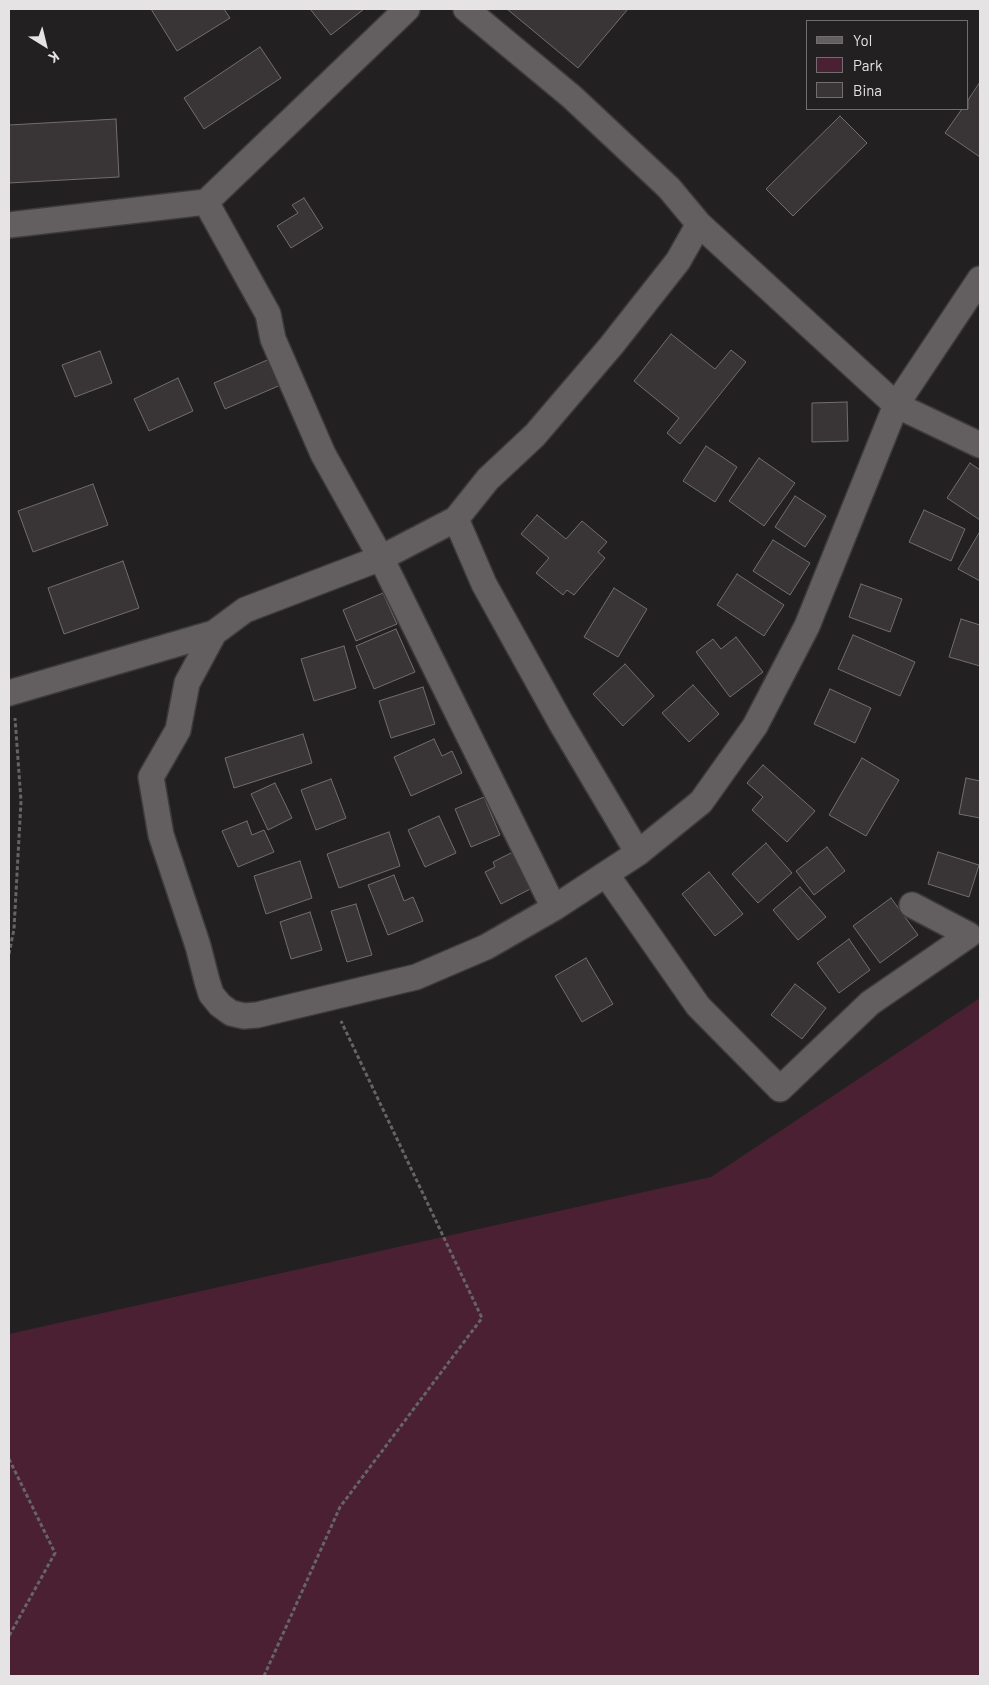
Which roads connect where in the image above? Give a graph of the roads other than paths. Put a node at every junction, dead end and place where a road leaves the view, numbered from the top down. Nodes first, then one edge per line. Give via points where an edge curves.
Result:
1 (407, 9) edge
2 (466, 9) edge
3 (206, 202) junction
4 (699, 224) junction
5 (9, 225) edge
6 (980, 279) edge
7 (896, 405) junction
8 (980, 445) edge
9 (456, 519) junction
10 (381, 558) junction
11 (214, 633) junction
12 (11, 692) edge
13 (638, 853) junction
14 (606, 874) junction
15 (912, 905) dead end
16 (554, 908) junction

1 - 3 street
2 - 4 street via 572,97 669,188
3 - 5 street
3 - 10 street via 268,314 273,339 323,454
4 - 7 street
4 - 9 street via 678,261 611,346 535,435 488,479
6 - 7 street
7 - 8 street
7 - 13 street via 807,626 755,726 701,802
9 - 10 street
9 - 13 street via 484,584
10 - 11 street via 245,610
10 - 16 street
11 - 12 street
11 - 16 street via 187,683 178,730 151,777 162,835 211,994 220,1005 231,1013 258,1015 416,977 486,947
13 - 14 street
14 - 15 street via 698,1006 780,1089 870,1003 969,936
14 - 16 street

